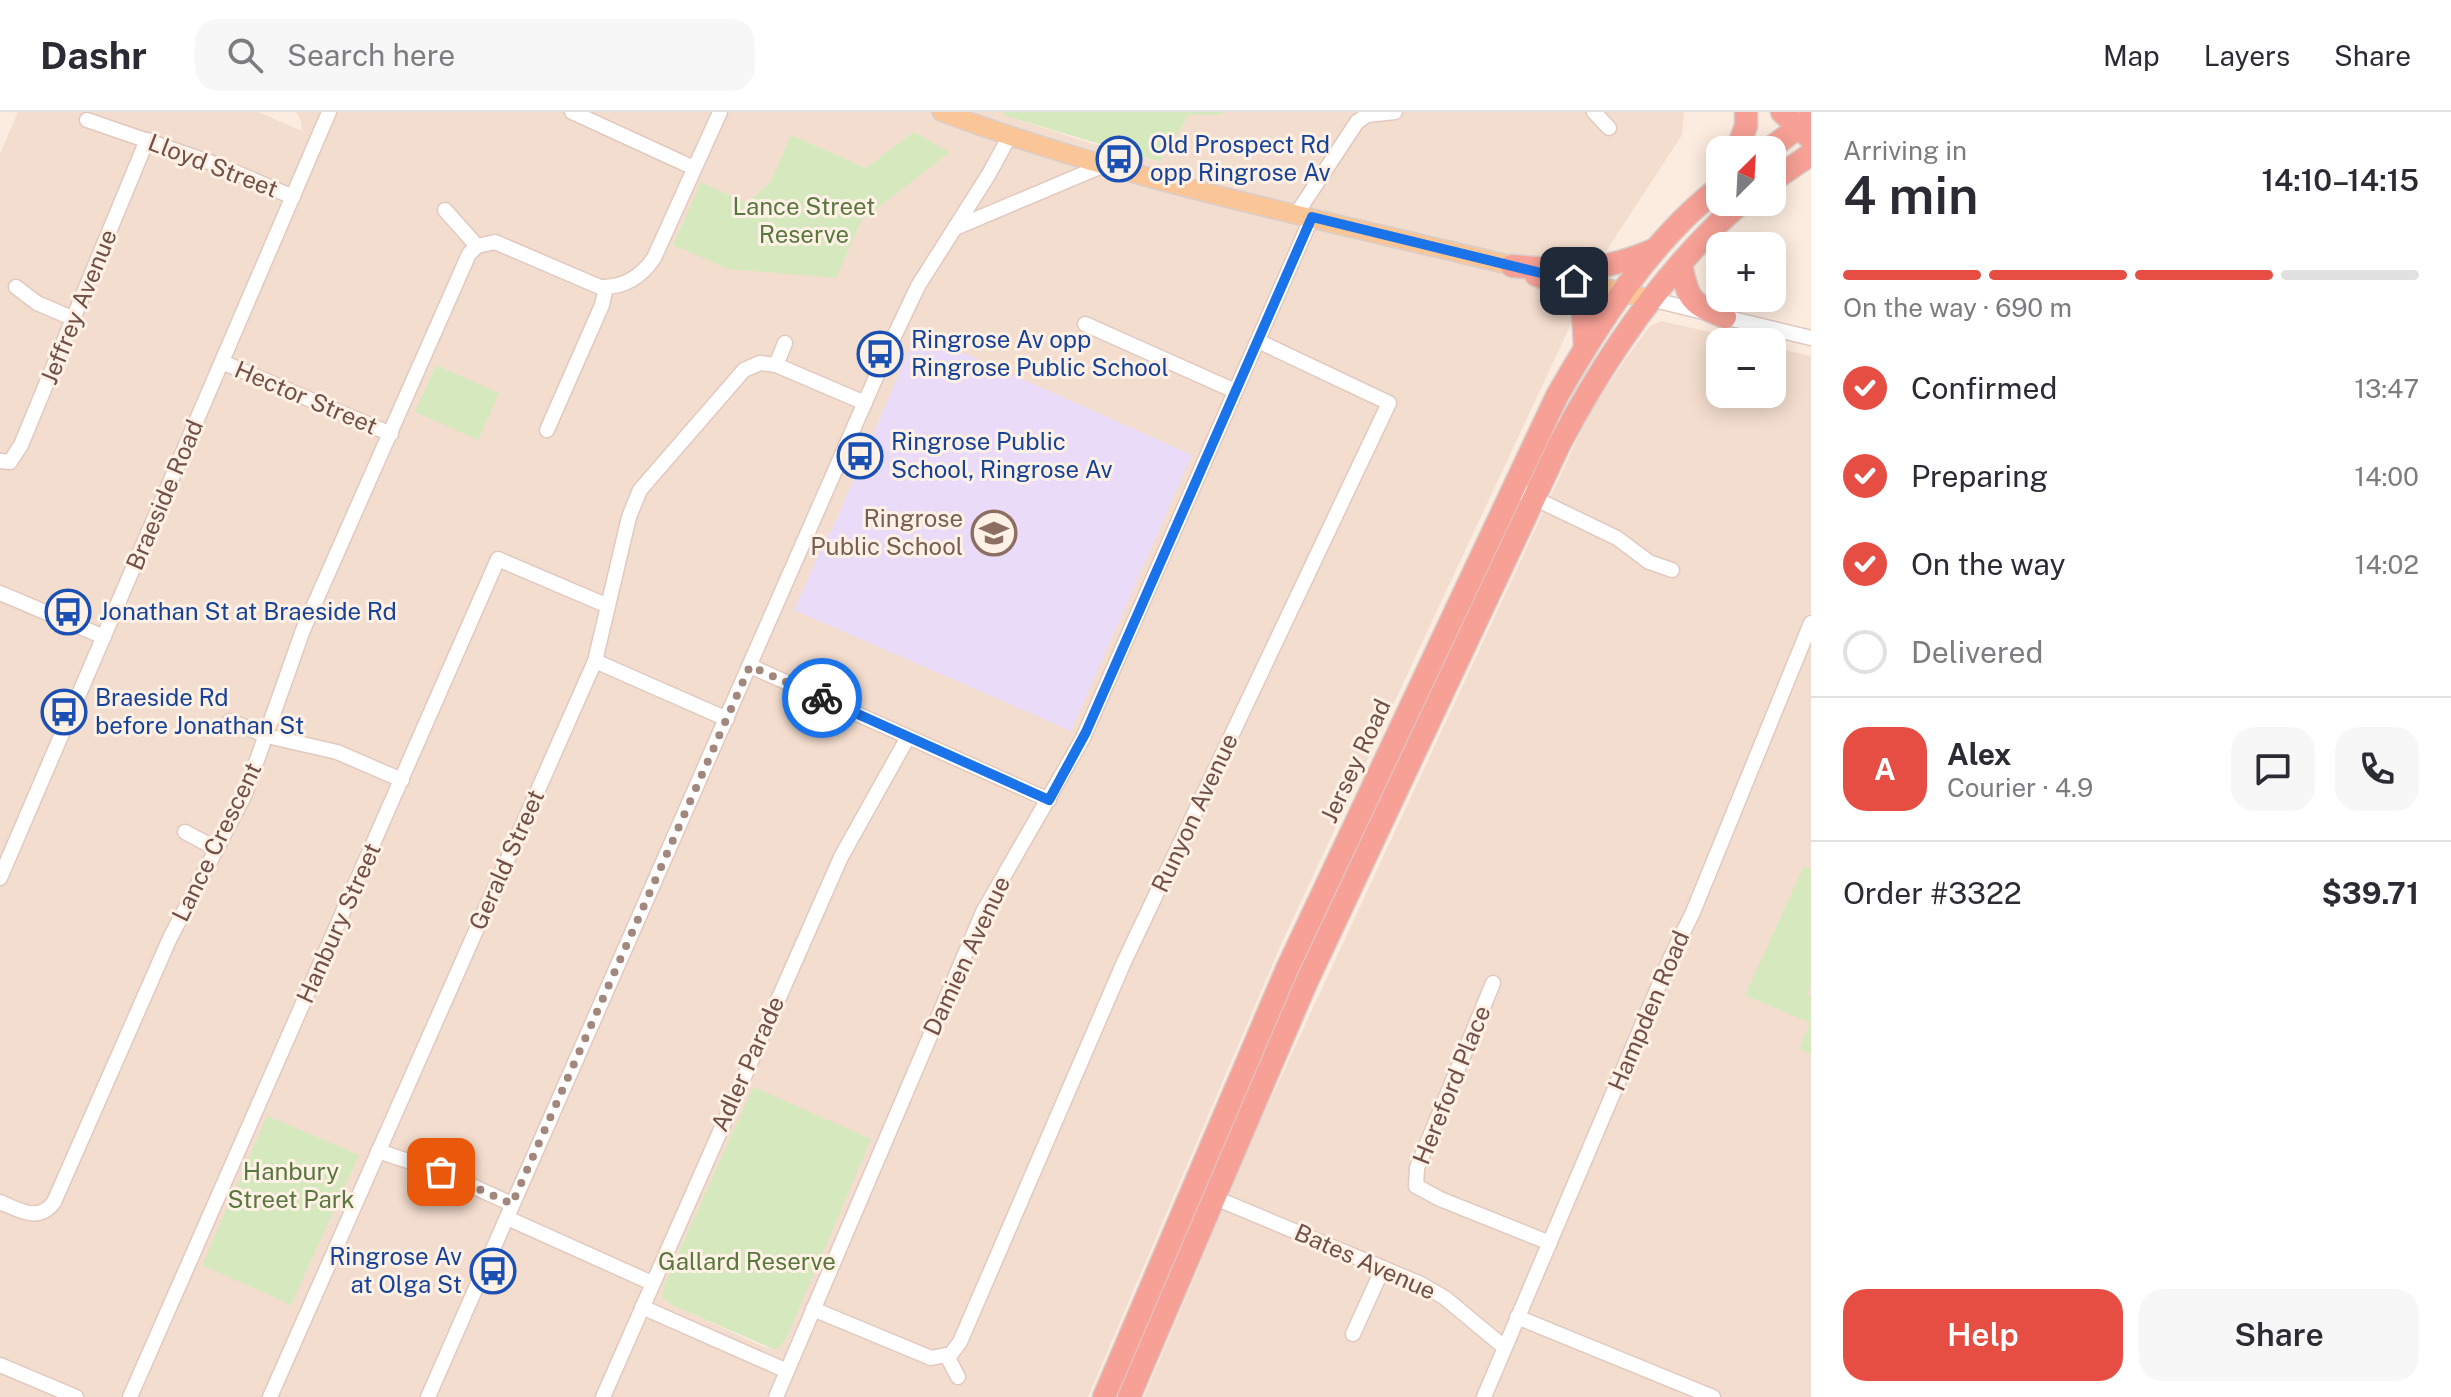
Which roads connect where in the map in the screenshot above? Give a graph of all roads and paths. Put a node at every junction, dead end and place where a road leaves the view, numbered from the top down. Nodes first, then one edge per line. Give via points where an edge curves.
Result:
1 (329, 112) edge
2 (572, 112) edge
3 (720, 112) edge
4 (942, 112) edge
5 (1395, 112) edge
6 (1594, 112) edge
7 (1746, 112) edge
8 (87, 120) dead end
9 (1609, 128) dead end
10 (1742, 136) edge
11 (1009, 137) junction
12 (147, 140) junction
13 (1811, 154) edge
14 (1102, 166) junction
15 (694, 168) junction
16 (1786, 171) edge
17 (293, 197) junction
18 (1706, 199) edge
19 (445, 210) dead end
20 (1304, 215) junction
21 (1726, 216) edge
22 (955, 228) junction
23 (477, 246) junction
24 (1658, 248) junction
25 (1681, 263) junction
26 (1512, 266) junction
27 (16, 287) dead end
28 (606, 288) junction
29 (1624, 293) junction
30 (1650, 299) junction
31 (1725, 317) junction
32 (74, 319) junction
33 (1084, 324) dead end
34 (1811, 338) edge
35 (1258, 341) junction
36 (785, 343) dead end
37 (1585, 347) junction
38 (222, 362) junction
39 (776, 365) junction
40 (1235, 391) junction
41 (865, 403) junction
42 (547, 430) dead end
43 (391, 434) junction
44 (0, 461) edge
45 (1513, 488) junction
46 (1534, 498) junction
47 (1672, 570) dead end
48 (0, 593) edge
49 (608, 606) junction
50 (1811, 623) edge
51 (104, 637) junction
52 (595, 661) junction
53 (750, 666) junction
54 (727, 719) junction
55 (230, 721) dead end
56 (267, 736) junction
57 (908, 737) junction
58 (402, 780) junction
59 (1049, 800) junction
60 (185, 832) dead end
61 (217, 849) junction
62 (0, 878) edge
63 (1493, 983) dead end
64 (378, 1151) junction
65 (1213, 1197) junction
66 (0, 1202) edge
67 (509, 1211) junction
68 (1550, 1243) junction
69 (1383, 1268) junction
70 (652, 1283) junction
71 (642, 1307) junction
72 (813, 1309) junction
73 (1517, 1317) junction
74 (1353, 1334) dead end
75 (1504, 1347) junction
76 (947, 1356) junction
77 (0, 1365) edge
78 (787, 1371) junction
79 (958, 1377) dead end
80 (76, 1397) edge
81 (130, 1397) edge
82 (270, 1397) edge
83 (428, 1397) edge
84 (603, 1397) edge
85 (776, 1397) edge
86 (1104, 1397) edge
87 (1129, 1397) edge
88 (1484, 1397) edge
89 (1713, 1397) edge

1 - 17 street, Braeside Road
2 - 15 street
3 - 15 street
4 - 11 main road
5 - 20 street, Damien Avenue via 1367,115 1357,122
6 - 9 street
7 - 10 highway
8 - 12 street, Lloyd Street
11 - 14 main road
11 - 22 street
12 - 17 street, Lloyd Street
12 - 32 street, Jeffrey Avenue
13 - 16 highway
14 - 20 main road
14 - 22 street
15 - 28 street via 651,263 631,281
17 - 38 street, Braeside Road
18 - 24 highway, Jersey Road
19 - 23 street
20 - 26 main road
20 - 35 street, Damien Avenue
21 - 25 highway, Jersey Road
22 - 41 street via 918,286
23 - 28 street via 500,243
23 - 43 street, Lance Crescent via 465,260
24 - 26 highway via 1598,269
24 - 29 highway, Jersey Road
25 - 30 highway, Jersey Road
25 - 31 highway via 1689,297
26 - 29 main road
26 - 37 highway via 1566,287 1579,298
27 - 32 street
28 - 42 street
29 - 30 main road
29 - 37 highway, Jersey Road
30 - 31 street
30 - 46 highway, Jersey Road via 1591,386
31 - 34 street
32 - 44 street, Jeffrey Avenue via 21,445 10,462
33 - 40 street
35 - 40 street, Damien Avenue
35 - 76 street, Runyon Avenue via 1389,403 1124,962 960,1342
36 - 39 street
37 - 45 highway, Jersey Road
38 - 43 street, Hector Street
38 - 51 street, Braeside Road
39 - 41 street
39 - 49 street, Gerald Street via 760,363 744,370 640,490
40 - 59 street, Damien Avenue via 1083,738
41 - 53 street
43 - 56 street, Lance Crescent via 303,630
45 - 46 street
45 - 86 highway, Jersey Road via 1280,984
46 - 47 street
46 - 65 highway, Jersey Road via 1306,983
48 - 51 street
49 - 52 street, Gerald Street
49 - 58 street, Hanbury Street via 498,559
50 - 68 street, Hampden Road
51 - 62 street, Braeside Road
52 - 54 street
52 - 64 street, Gerald Street
53 - 54 street
53 - 57 street
54 - 67 street
55 - 56 street
56 - 58 street via 337,752
56 - 61 street, Lance Crescent
57 - 59 street
57 - 70 street, Adler Parade via 841,857
58 - 81 street, Hanbury Street
59 - 72 street, Damien Avenue via 983,912
60 - 61 street
61 - 66 street, Lance Crescent via 170,938 45,1218
63 - 68 street, Hereford Place via 1417,1168 1416,1186
64 - 67 street via 441,1172
64 - 82 street, Gerald Street
65 - 69 street, Bates Avenue
65 - 87 highway, Jersey Road
67 - 70 street
67 - 83 street
68 - 73 street, Hampden Road
69 - 74 street
69 - 75 street, Bates Avenue via 1445,1298
70 - 71 street, Adler Parade
71 - 78 street
71 - 84 street, Adler Parade
72 - 76 street via 924,1356
72 - 78 street, Damien Avenue
73 - 75 street, Hampden Road
73 - 89 street
75 - 88 street, Hampden Road
76 - 79 street
77 - 80 street
78 - 85 street, Damien Avenue

